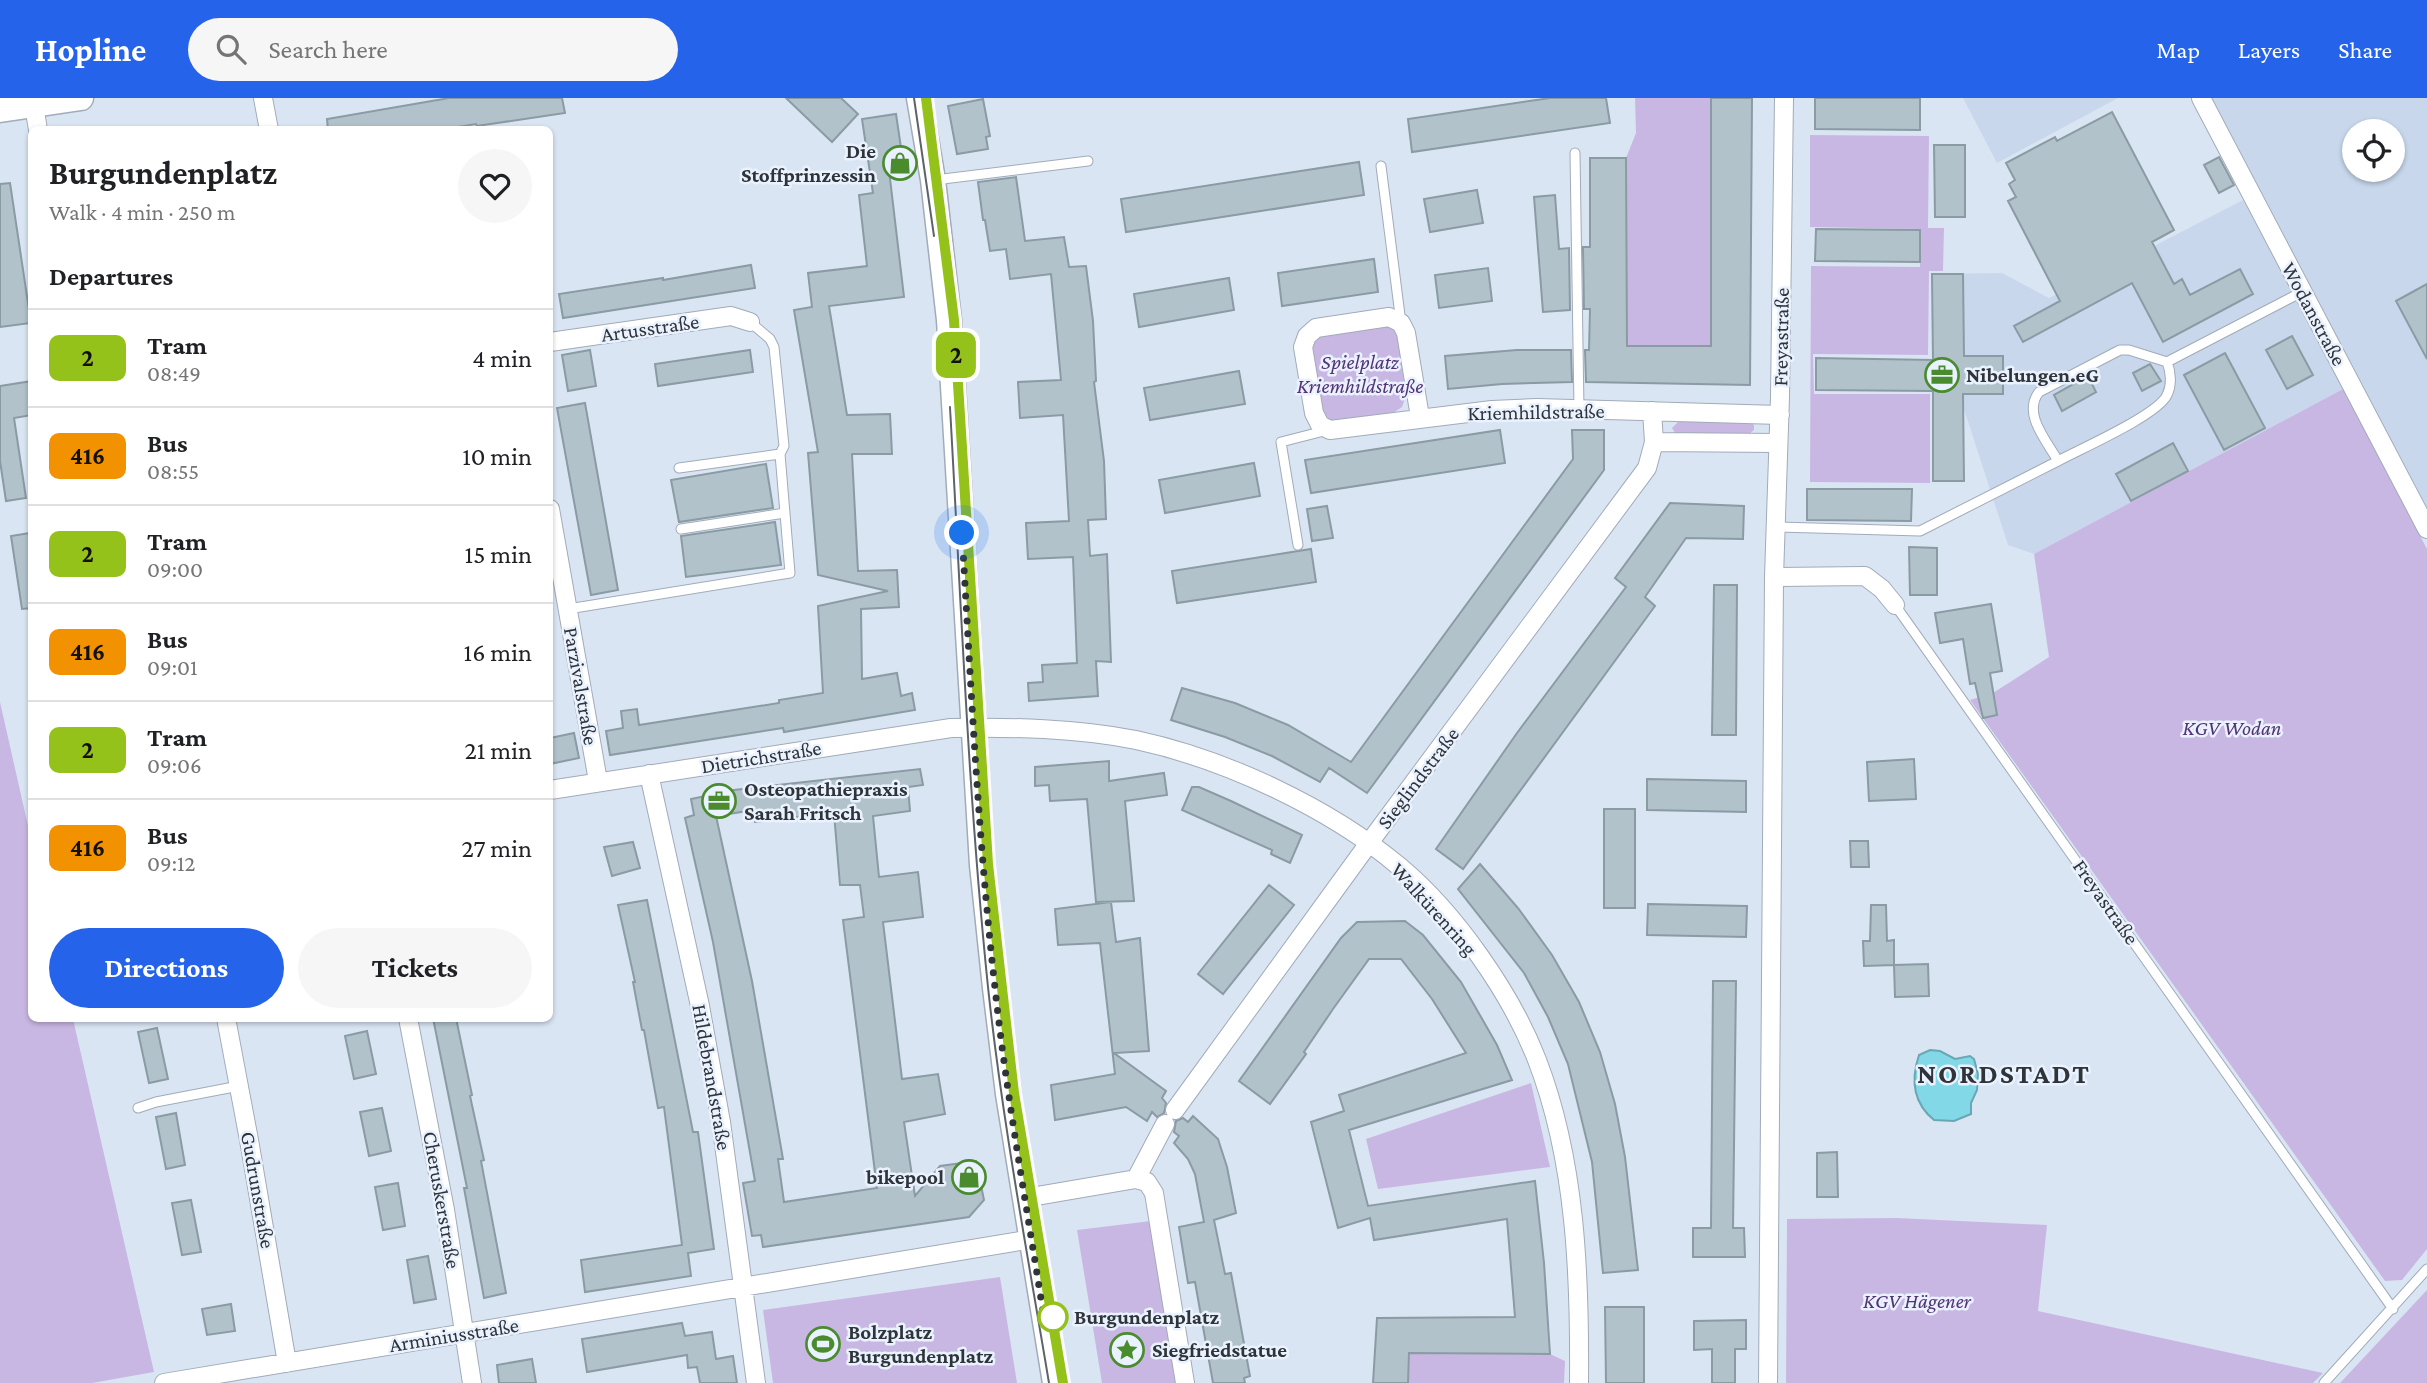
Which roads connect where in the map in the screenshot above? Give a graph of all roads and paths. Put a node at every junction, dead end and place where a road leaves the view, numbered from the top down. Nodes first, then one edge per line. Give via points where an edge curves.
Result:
1 (81, 98) edge
2 (263, 98) edge
3 (919, 98) edge
4 (1784, 98) edge
5 (2201, 98) edge
6 (34, 105) junction
7 (0, 110) edge
8 (37, 126) edge
9 (268, 126) edge
10 (1575, 153) dead end
11 (1088, 161) dead end
12 (1381, 166) dead end
13 (933, 180) junction
14 (2302, 292) junction
15 (750, 322) joint
16 (1401, 323) junction
17 (553, 342) edge
18 (2167, 362) junction
19 (1579, 410) junction
20 (1652, 411) junction
21 (1780, 415) junction
22 (1420, 418) junction
23 (1331, 430) junction
24 (1654, 442) junction
25 (1778, 443) junction
26 (780, 454) junction
27 (2058, 461) junction
28 (679, 468) dead end
29 (785, 513) junction
30 (553, 526) edge
31 (1775, 527) junction
32 (681, 529) dead end
33 (2427, 530) edge
34 (1298, 545) dead end
35 (1774, 577) junction
36 (1895, 605) joint
37 (568, 609) junction
38 (974, 728) junction
39 (649, 774) junction
40 (598, 781) junction
41 (553, 789) edge
42 (1369, 843) junction
43 (227, 1022) edge
44 (409, 1022) edge
45 (239, 1086) junction
46 (138, 1108) dead end
47 (1136, 1178) junction
48 (1025, 1198) junction
49 (1032, 1239) junction
50 (2427, 1269) edge
51 (743, 1288) junction
52 (2393, 1309) junction
53 (465, 1334) junction
54 (287, 1363) junction
55 (164, 1383) edge
56 (472, 1383) edge
57 (756, 1383) edge
58 (1055, 1383) edge
59 (1185, 1383) edge
60 (1579, 1383) edge
61 (1768, 1383) edge
62 (2324, 1383) edge

1 - 6 street
2 - 9 street
3 - 13 street
4 - 21 street, Freyastraße
5 - 14 street, Wodanstraße
6 - 7 street
6 - 8 street
10 - 19 lane
11 - 13 lane
12 - 16 lane
13 - 38 street via 949,320
14 - 18 lane
14 - 33 street, Wodanstraße
15 - 17 street, Artusstraße via 731,316
15 - 26 lane via 774,347 784,446
16 - 22 street
16 - 23 street via 1389,317 1316,328 1307,336 1303,347 1314,414 1320,425
18 - 27 lane via 2168,395 2155,410
18 - 27 lane via 2120,350 2039,392 2033,415
19 - 20 street, Kriemhildstraße
19 - 22 street, Kriemhildstraße via 1492,410
20 - 21 street, Kriemhildstraße
20 - 24 street
21 - 25 street, Freyastraße
22 - 23 street, Kriemhildstraße
23 - 34 lane via 1281,442
24 - 25 street
24 - 42 street, Sieglindstraße via 1647,468
25 - 31 street, Freyastraße
26 - 28 lane
26 - 29 lane
27 - 31 lane via 1920,531
29 - 32 lane
29 - 37 lane via 790,573
30 - 37 street, Parzivalstraße
31 - 35 street, Freyastraße
35 - 36 street, Freyastraße via 1865,576
35 - 61 street, Freyastraße
36 - 52 lane, Freyastraße
37 - 40 street, Parzivalstraße
38 - 39 street, Dietrichstraße
38 - 42 street, Walkürenring via 1083,732 1184,753 1260,782
38 - 48 street via 995,988
39 - 40 street, Dietrichstraße
39 - 51 street, Hildebrandstraße via 700,1006
40 - 41 street, Dietrichstraße
42 - 47 street, Sieglindstraße via 1170,1117
42 - 60 street, Walkürenring via 1402,869 1464,936 1518,1016 1537,1061 1565,1158 1578,1295
43 - 45 street, Gudrunstraße
44 - 53 street, Cheruskerstraße
45 - 46 lane
45 - 54 street, Gudrunstraße
47 - 48 street
47 - 59 street via 1147,1182 1154,1193
48 - 49 street
49 - 51 street
49 - 58 street
50 - 52 lane
51 - 53 street, Arminiusstraße
51 - 57 street, Hildebrandstraße
52 - 62 lane
53 - 54 street, Arminiusstraße
53 - 56 street, Cheruskerstraße
54 - 55 street, Arminiusstraße via 256,1374

